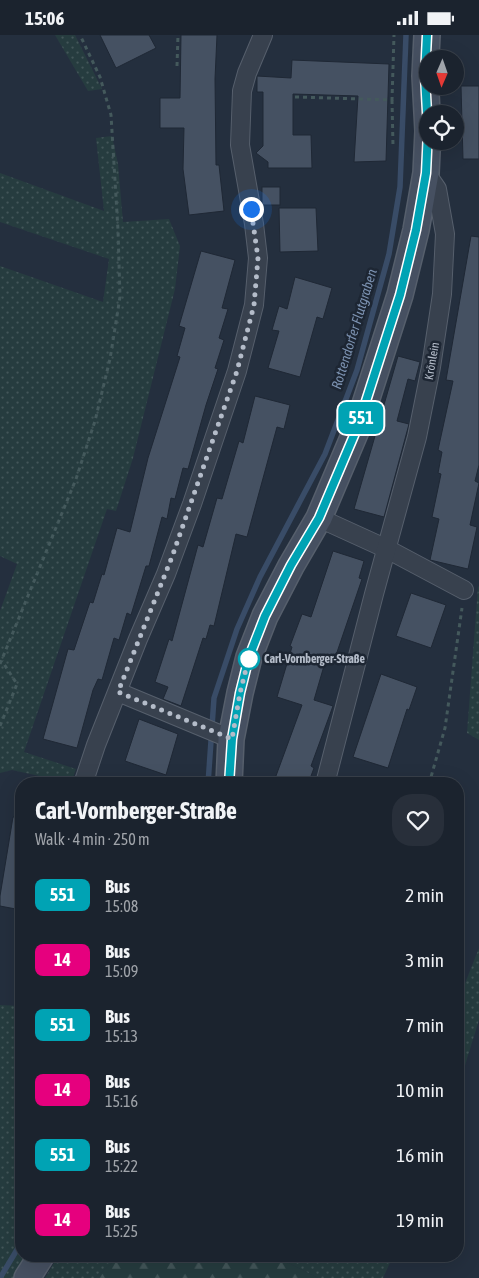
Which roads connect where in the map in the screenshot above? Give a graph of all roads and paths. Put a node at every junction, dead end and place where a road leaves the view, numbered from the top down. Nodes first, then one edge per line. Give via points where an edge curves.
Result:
1 (80, 35) edge
2 (178, 35) edge
3 (263, 35) edge
4 (394, 35) edge
5 (427, 35) edge
6 (177, 66) dead end
7 (295, 97) dead end
8 (392, 100) junction
9 (427, 105) edge
10 (393, 146) dead end
11 (427, 150) edge
12 (426, 173) junction
13 (319, 518) junction
14 (387, 549) junction
15 (464, 590) joint
16 (1, 663) edge
17 (118, 692) junction
18 (0, 725) edge
19 (232, 739) junction
20 (86, 777) edge
21 (229, 777) edge
22 (327, 777) edge
23 (431, 777) edge
24 (37, 1262) edge
25 (27, 1278) edge

1 - 16 path via 100,77 111,115 120,297 110,359 76,479
2 - 6 path
3 - 17 street via 242,91 240,145 258,258 254,305 237,371 192,504
4 - 8 path
5 - 9 street
7 - 8 path
8 - 10 path
11 - 12 street
12 - 13 street via 400,295 358,426
12 - 14 street, Krönlein via 437,189 445,234 442,294 418,437
13 - 14 street
13 - 19 street via 265,616 249,657
14 - 15 street
14 - 22 street, Krönlein
15 - 23 path via 445,728
16 - 18 path via 17,684
17 - 19 street
17 - 20 street
19 - 21 street
24 - 25 street

